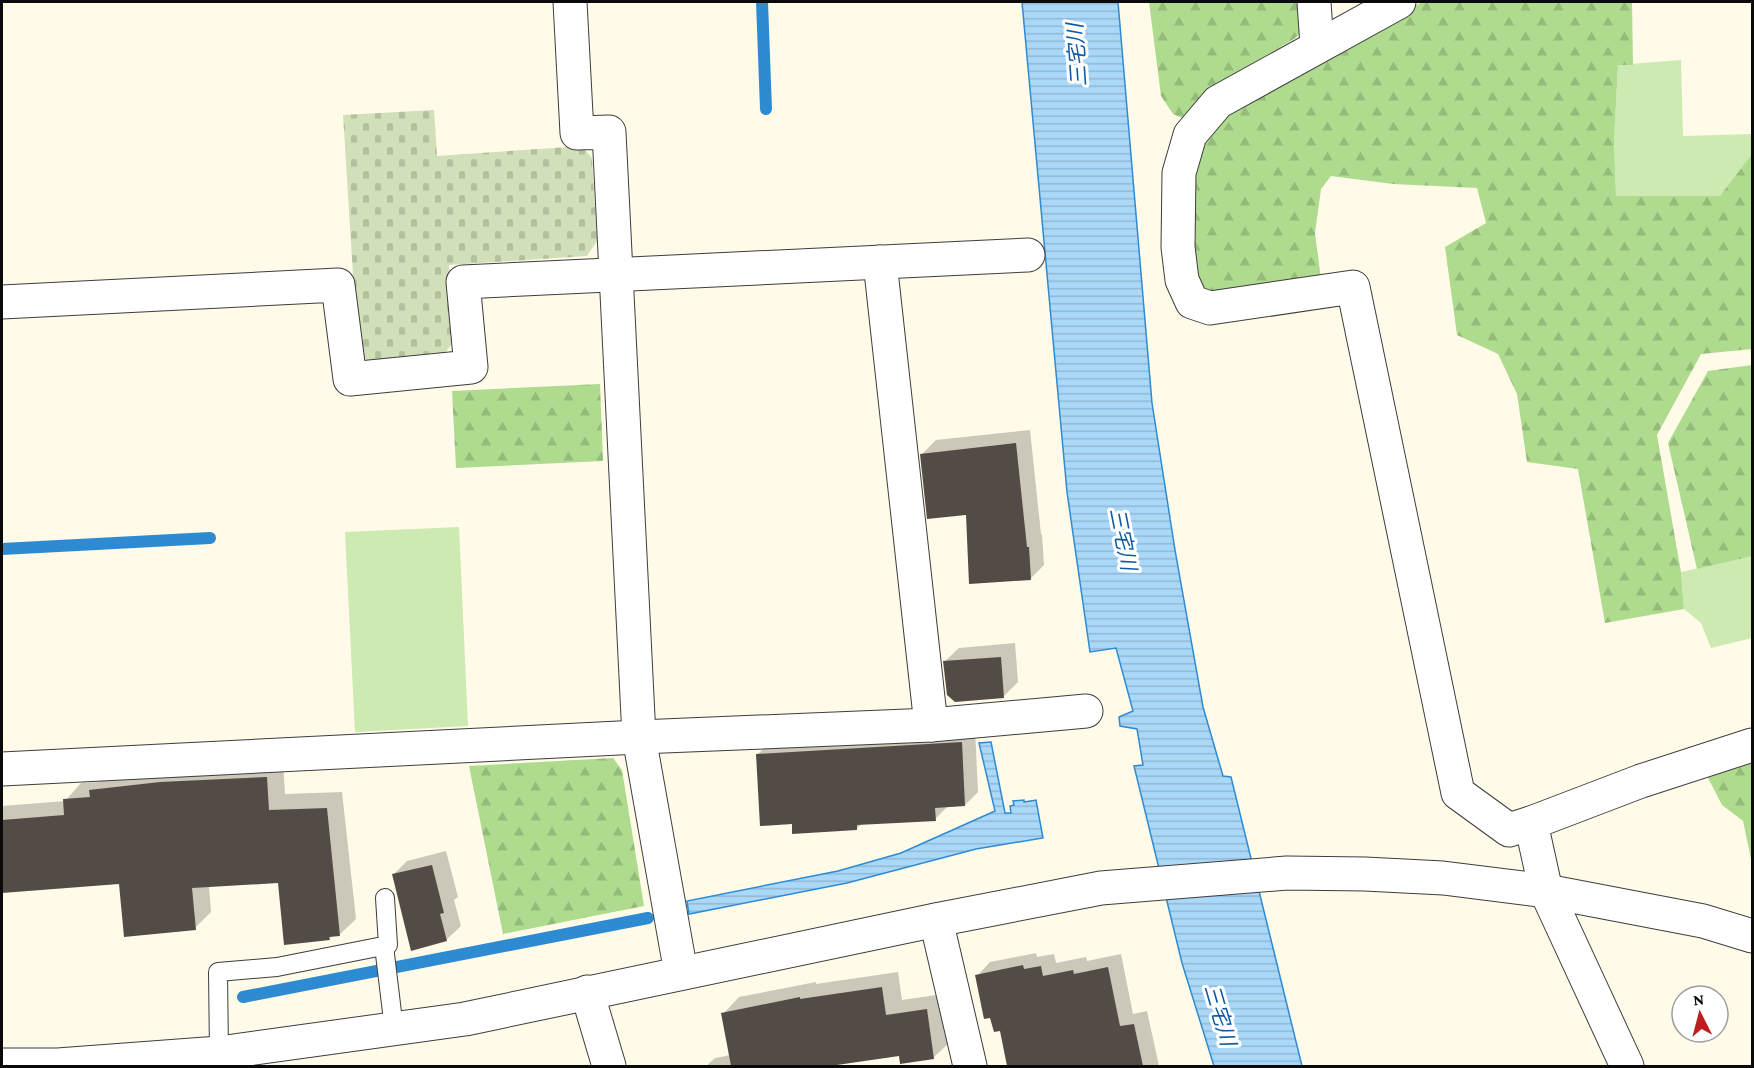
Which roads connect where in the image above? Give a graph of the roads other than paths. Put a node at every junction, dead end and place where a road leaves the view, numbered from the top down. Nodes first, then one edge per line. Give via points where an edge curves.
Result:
1 (570, 2) edge
2 (1314, 2) edge
3 (1399, 2) edge
4 (1317, 46) junction
5 (1028, 255) dead end
6 (880, 262) junction
7 (616, 275) junction
8 (2, 302) edge
9 (1086, 711) dead end
10 (931, 725) junction
11 (639, 737) junction
12 (1752, 745) edge
13 (2, 769) edge
14 (1531, 823) junction
15 (1546, 891) junction
16 (385, 898) dead end
17 (936, 920) junction
18 (1752, 936) edge
19 (385, 951) junction
20 (681, 973) junction
21 (587, 992) junction
22 (394, 1029) junction
23 (219, 1053) junction
24 (2, 1065) edge
25 (58, 1066) edge
26 (609, 1066) edge
27 (970, 1066) edge
28 (1627, 1066) edge

1 - 7 street via 578,133 609,132
2 - 4 street
3 - 4 street
4 - 14 street via 1218,102 1190,135 1179,173 1178,247 1182,280 1192,302 1210,308 1353,287 1458,794 1509,830
5 - 6 street
6 - 7 street
6 - 10 street
7 - 8 street via 464,282 471,368 350,380 338,285
7 - 11 street
9 - 10 street
10 - 11 street
11 - 13 street
11 - 20 street
12 - 14 street
14 - 15 street
15 - 17 street via 1443,878 1287,873 1101,888
15 - 18 street via 1703,921
15 - 28 street
16 - 19 lane
17 - 20 street
17 - 27 street
19 - 22 lane
19 - 23 lane via 218,972
20 - 21 street
21 - 22 street via 465,1019
21 - 26 street
22 - 23 street
23 - 25 street
24 - 25 street

